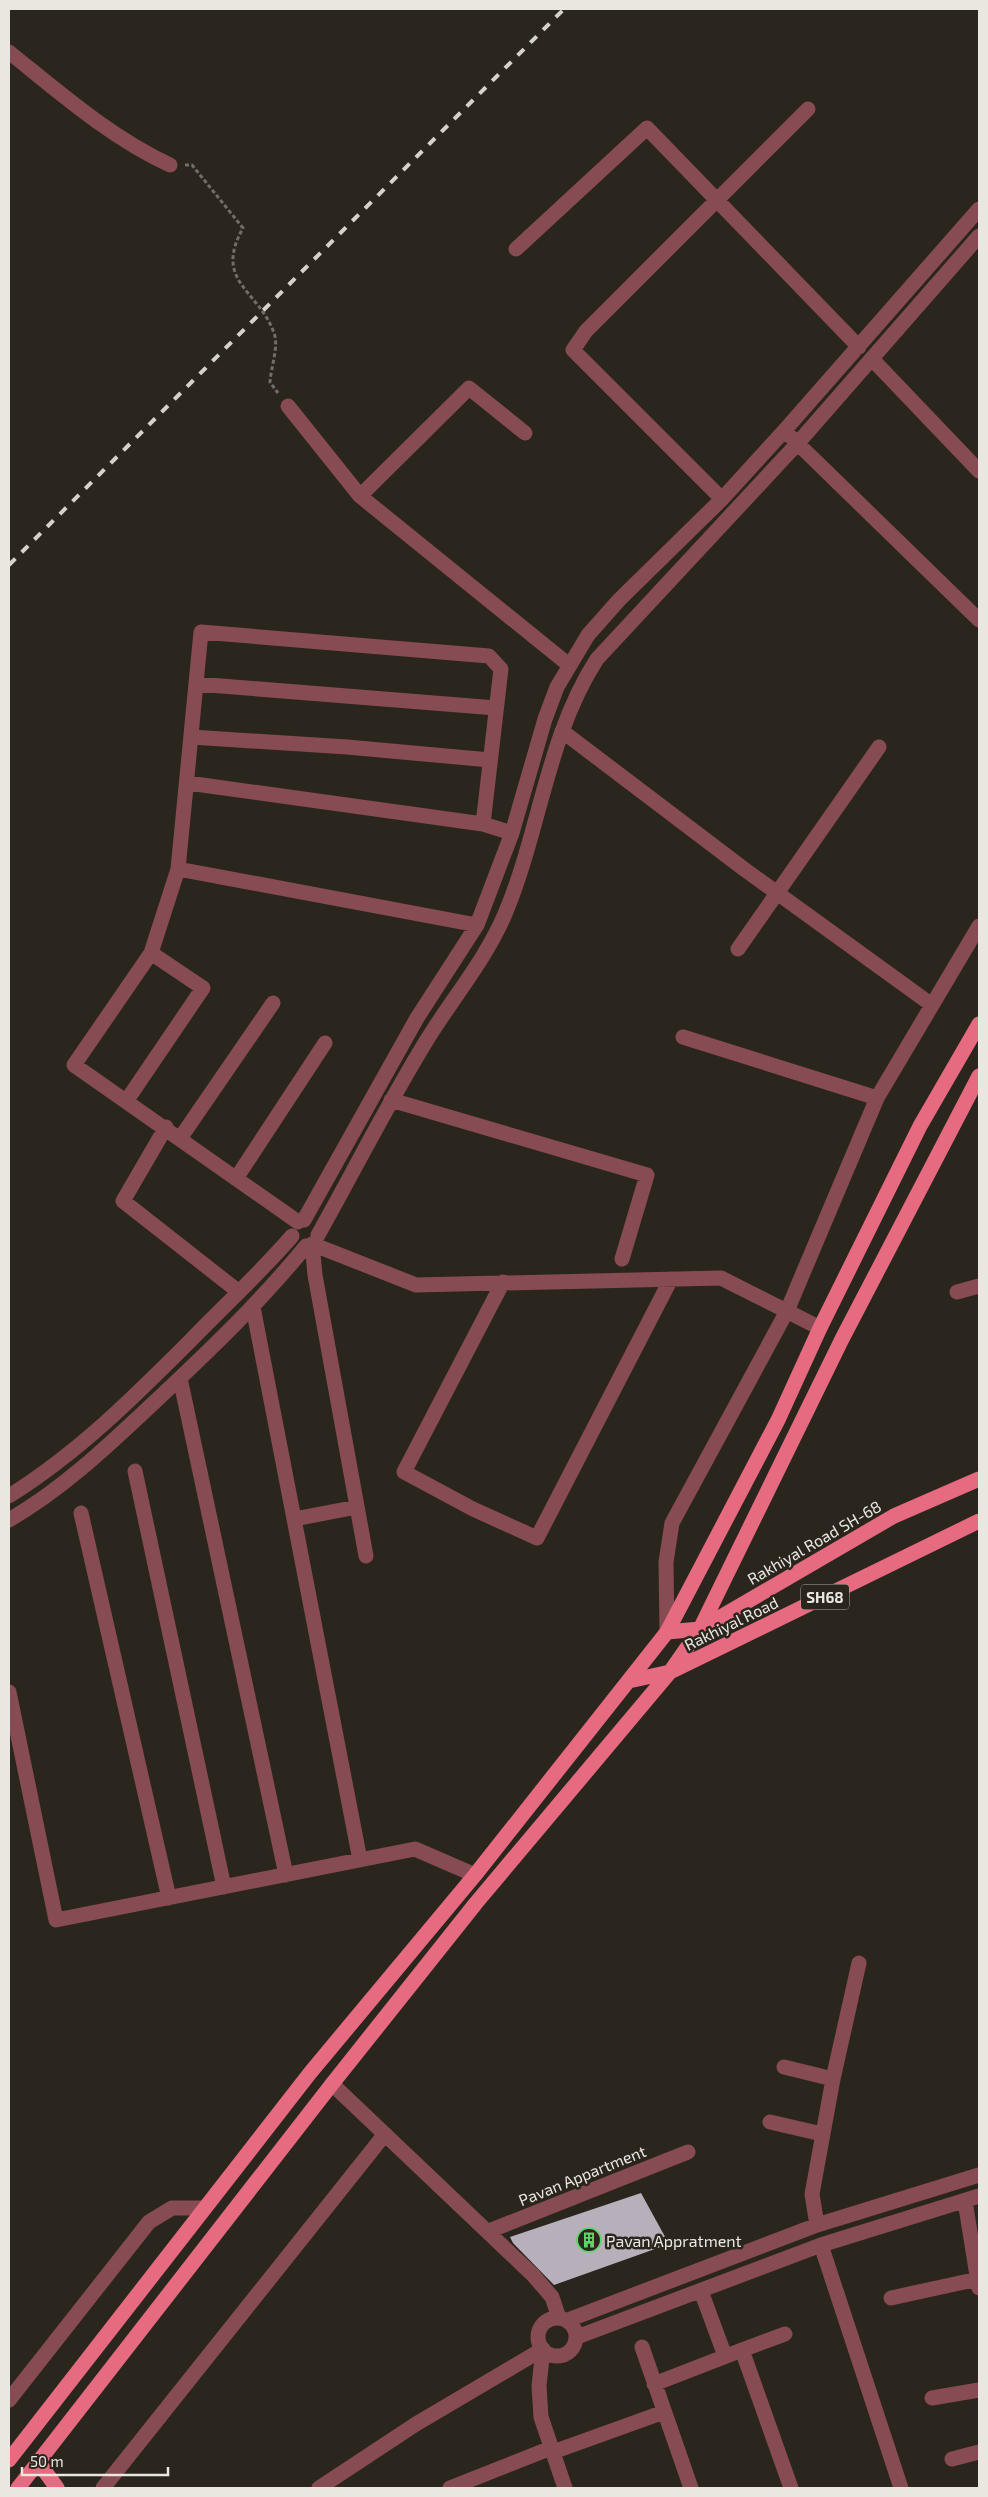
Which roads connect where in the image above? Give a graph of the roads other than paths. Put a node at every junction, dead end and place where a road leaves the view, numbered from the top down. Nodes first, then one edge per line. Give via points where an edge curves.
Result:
1 (9, 52) edge
2 (808, 109) dead end
3 (170, 165) road end
4 (717, 202) junction
5 (979, 209) edge
6 (977, 243) edge
7 (516, 249) dead end
8 (859, 347) junction
9 (872, 359) junction
10 (288, 406) road end
11 (784, 431) junction
12 (525, 433) dead end
13 (797, 444) junction
14 (979, 471) edge
15 (360, 496) junction
16 (722, 499) junction
17 (979, 620) edge
18 (568, 665) junction
19 (196, 684) junction
20 (496, 708) junction
21 (562, 731) junction
22 (191, 737) junction
23 (879, 747) dead end
24 (490, 760) junction
25 (188, 783) junction
26 (483, 824) junction
27 (512, 833) junction
28 (178, 869) junction
29 (777, 893) junction
30 (477, 925) junction
31 (979, 926) edge
32 (738, 949) dead end
33 (150, 953) junction
34 (273, 1003) dead end
35 (932, 1004) junction
36 (979, 1024) edge
37 (683, 1037) dead end
38 (325, 1043) dead end
39 (979, 1076) edge
40 (877, 1098) junction
41 (127, 1100) junction
42 (391, 1100) junction
43 (166, 1127) junction
44 (181, 1138) junction
45 (237, 1177) junction
46 (298, 1226) junction
47 (312, 1241) junction
48 (622, 1259) dead end
49 (671, 1279) junction
50 (503, 1282) junction
51 (979, 1286) edge
52 (239, 1292) junction
53 (957, 1292) dead end
54 (253, 1307) junction
55 (787, 1311) junction
56 (820, 1328) junction
57 (180, 1378) junction
58 (59, 1462) junction
59 (135, 1471) dead end
60 (71, 1477) junction
61 (979, 1479) edge
62 (9, 1496) edge
63 (357, 1507) junction
64 (81, 1512) dead end
65 (294, 1519) junction
66 (9, 1520) edge
67 (979, 1521) edge
68 (366, 1556) dead end
69 (700, 1629) junction
70 (668, 1632) junction
71 (670, 1672) junction
72 (629, 1681) junction
73 (9, 1692) edge
74 (360, 1860) junction
75 (286, 1874) junction
76 (475, 1875) junction
77 (224, 1887) junction
78 (169, 1898) junction
79 (859, 1963) dead end
80 (784, 2067) dead end
81 (833, 2079) junction
82 (332, 2084) junction
83 (770, 2122) dead end
84 (385, 2134) junction
85 (822, 2134) junction
86 (688, 2152) dead end
87 (979, 2175) edge
88 (979, 2196) edge
89 (964, 2200) junction
90 (205, 2208) junction
91 (817, 2225) junction
92 (488, 2231) junction
93 (820, 2245) junction
94 (978, 2284) edge
95 (701, 2290) junction
96 (891, 2298) dead end
97 (563, 2319) junction
98 (785, 2334) dead end
99 (577, 2337) junction
100 (642, 2347) dead end
101 (543, 2349) junction
102 (742, 2350) junction
103 (725, 2356) junction
104 (654, 2384) junction
105 (979, 2390) edge
106 (932, 2398) dead end
107 (9, 2400) edge
108 (664, 2412) junction
109 (552, 2450) junction
110 (979, 2452) edge
111 (952, 2459) dead end
112 (9, 2460) edge
113 (39, 2463) junction
114 (18, 2488) edge
115 (57, 2488) edge
116 (103, 2488) edge
117 (319, 2488) edge
118 (450, 2488) edge
119 (565, 2488) edge
120 (691, 2488) edge
121 (791, 2488) edge
122 (901, 2488) edge

1 - 3 street via 95,121
2 - 4 street
4 - 7 street via 647,128
4 - 8 street
4 - 16 street via 586,330 573,350
5 - 8 street
6 - 9 street
8 - 11 street
9 - 13 street
9 - 14 street
10 - 15 street
11 - 13 street
11 - 16 street
12 - 15 street via 469,388
13 - 17 street
13 - 21 street via 597,659 577,691
15 - 18 street
16 - 18 street via 619,600 588,635
18 - 27 street via 545,718
19 - 20 street
19 - 20 street via 201,632 489,656 502,670
19 - 22 street
20 - 24 street
21 - 29 street
21 - 42 street via 505,914
22 - 24 street
22 - 25 street
23 - 29 street
24 - 26 street
25 - 26 street
25 - 28 street
26 - 27 street
27 - 30 street
28 - 30 street
28 - 33 street
29 - 32 street
29 - 35 street
30 - 46 street via 413,1026
31 - 35 street
33 - 41 street via 203,988
33 - 41 street via 74,1065
34 - 44 street
35 - 40 street
36 - 56 main road via 920,1126
37 - 40 street
38 - 45 street
39 - 69 main road via 842,1339
40 - 55 street
41 - 43 street
42 - 47 street
42 - 48 street via 647,1176
43 - 44 street
43 - 52 street via 123,1201
44 - 45 street
45 - 46 street
46 - 47 street via 298,1244
46 - 47 street via 314,1223
46 - 52 street
47 - 50 street via 416,1285
47 - 54 street
47 - 63 street
49 - 50 street
49 - 50 street via 537,1538 404,1472
49 - 55 street via 721,1278
51 - 53 street
52 - 58 street via 129,1402
54 - 57 street
54 - 65 street
55 - 56 street
55 - 70 street via 672,1523 666,1562
56 - 70 main road via 778,1420
57 - 60 street
57 - 75 street
58 - 60 street
58 - 62 street
59 - 77 street
60 - 66 street
61 - 69 main road, Rakhiyal Road SH-68 / SH68 via 894,1516
63 - 65 street
63 - 68 street
64 - 78 street
65 - 74 street
67 - 71 main road, Rakhiyal Road / SH68
69 - 70 main road, Rakhiyal Road SH-68 / SH68
69 - 71 main road
70 - 72 main road
71 - 72 main road, Rakhiyal Road / SH68
71 - 82 main road via 476,1903
72 - 76 main road
73 - 78 street via 56,1920
74 - 75 street
74 - 76 street via 414,1849
75 - 77 street
76 - 90 main road via 310,2073
77 - 78 street
79 - 81 street
80 - 81 street
81 - 85 street
82 - 84 street
82 - 113 main road
83 - 85 street
84 - 92 street
84 - 116 street
85 - 91 street via 812,2194
86 - 92 street, Pavan Appartment
87 - 91 street
88 - 89 street
89 - 93 street
89 - 94 street
90 - 107 street via 172,2208 149,2222
90 - 112 main road
91 - 97 street
92 - 97 street via 544,2286
93 - 95 street
93 - 122 street
94 - 96 street
95 - 99 street
95 - 103 street
97 - 99 street via 576,2330
97 - 101 street via 550,2319 540,2328 538,2340
98 - 102 street
99 - 101 street via 573,2349 562,2356 550,2355
100 - 104 street
101 - 109 street via 539,2386 541,2417
101 - 117 street via 416,2424
102 - 103 street
102 - 121 street
103 - 104 street
104 - 108 street
105 - 106 street
108 - 109 street
108 - 120 street
109 - 118 street
109 - 119 street
110 - 111 street
113 - 114 main road
113 - 115 main road

